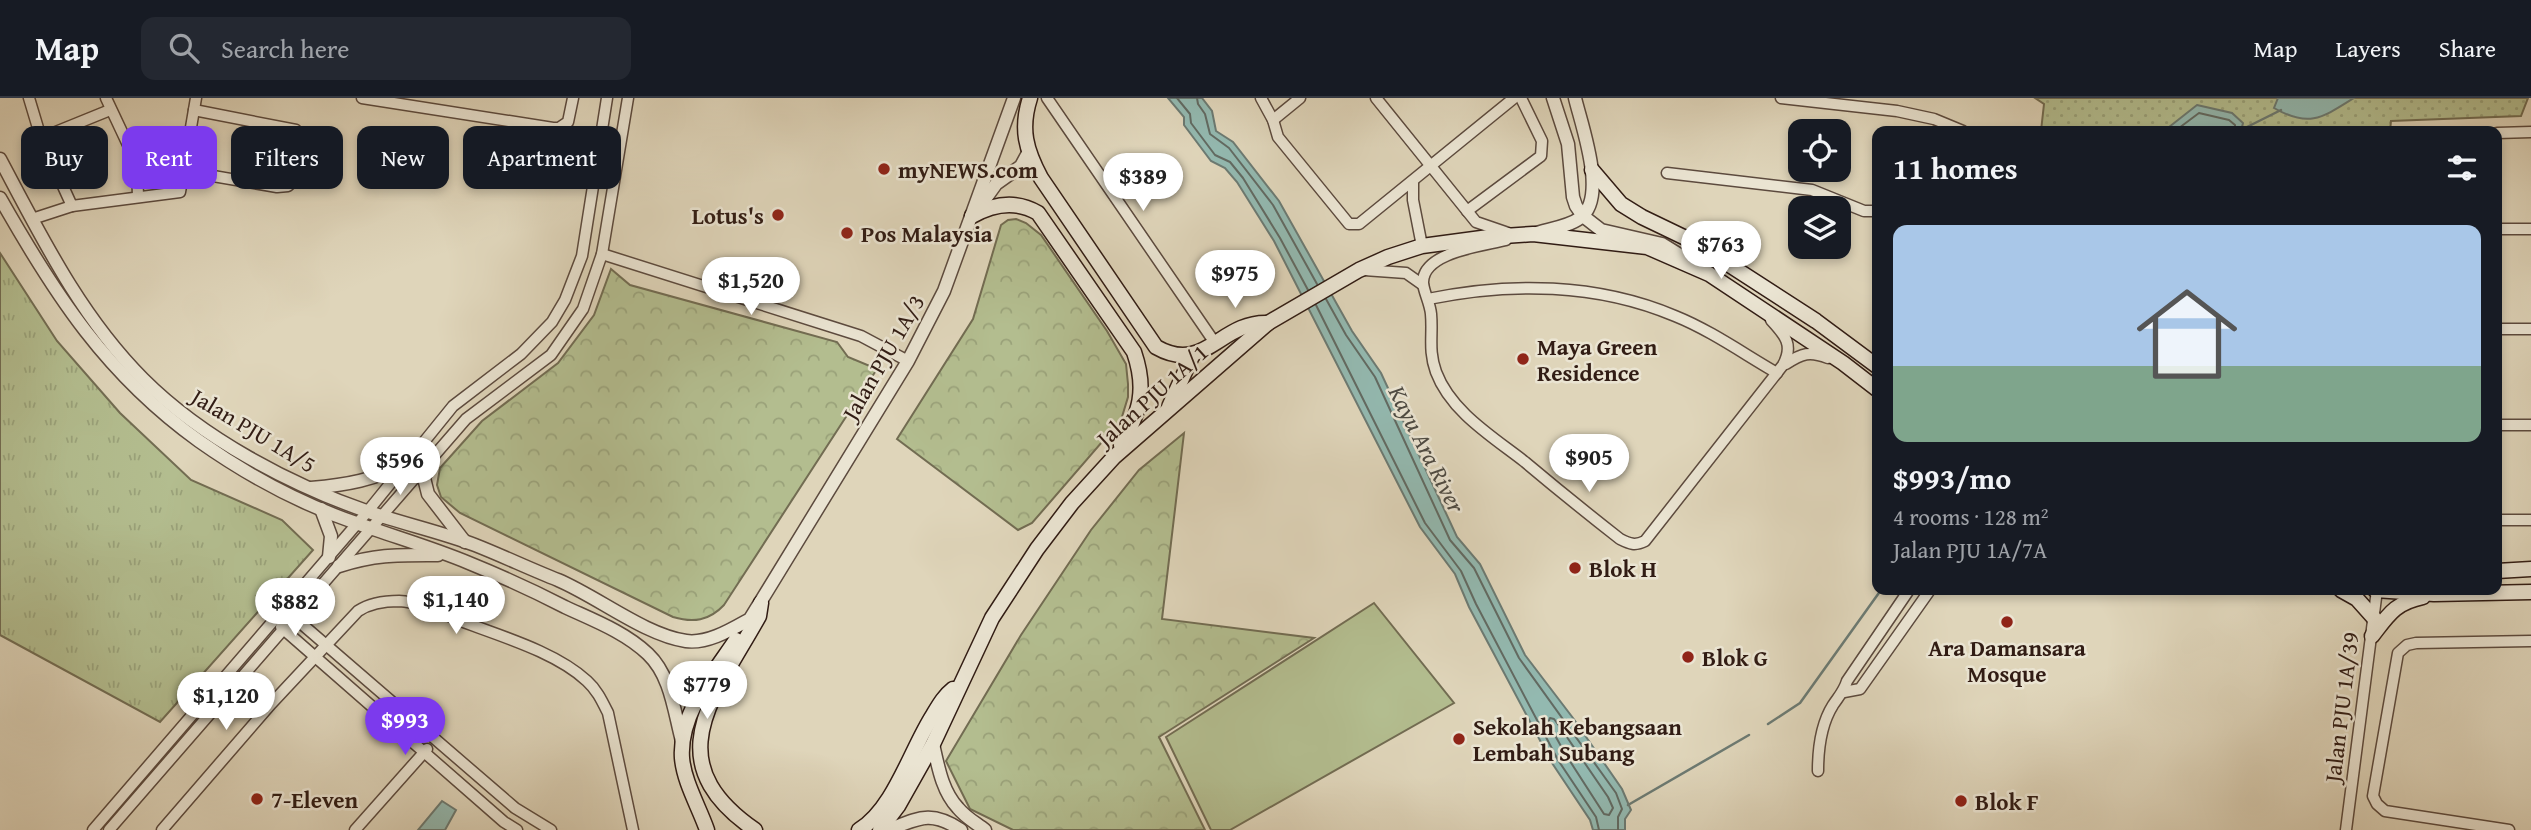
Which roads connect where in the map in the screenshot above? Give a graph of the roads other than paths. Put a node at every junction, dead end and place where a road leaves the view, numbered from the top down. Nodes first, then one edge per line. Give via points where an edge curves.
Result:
1 (29, 98) edge
2 (196, 98) edge
3 (362, 98) edge
4 (573, 98) edge
5 (607, 98) edge
6 (628, 98) edge
7 (1014, 98) edge
8 (1030, 98) edge
9 (1047, 98) edge
10 (1261, 98) edge
11 (1300, 98) edge
12 (1376, 98) edge
13 (1514, 98) edge
14 (1521, 98) edge
15 (1553, 98) edge
16 (1575, 98) edge
17 (1781, 98) edge
18 (108, 104) edge
19 (194, 110) junction
20 (1273, 120) junction
21 (37, 126) edge
22 (65, 126) edge
23 (191, 126) edge
24 (1952, 126) edge
25 (2531, 132) edge
26 (2502, 133) edge
27 (1028, 153) junction
28 (0, 159) edge
29 (1431, 166) junction
30 (1592, 170) junction
31 (1667, 173) dead end
32 (217, 177) edge
33 (1413, 182) junction
34 (64, 189) edge
35 (181, 189) edge
36 (138, 197) junction
37 (0, 198) edge
38 (72, 206) junction
39 (1467, 211) junction
40 (1872, 211) edge
41 (972, 216) junction
42 (1583, 216) junction
43 (32, 219) junction
44 (2502, 229) edge
45 (2531, 229) edge
46 (1515, 234) junction
47 (1533, 234) junction
48 (1422, 246) junction
49 (602, 254) junction
50 (1359, 270) junction
51 (1709, 274) junction
52 (1423, 285) junction
53 (1428, 299) junction
54 (1756, 305) junction
55 (1271, 322) junction
56 (2502, 328) edge
57 (2531, 329) edge
58 (1215, 343) junction
59 (1193, 354) junction
60 (908, 361) junction
61 (1843, 363) junction
62 (1872, 363) edge
63 (1780, 369) junction
64 (1872, 385) edge
65 (1167, 411) junction
66 (2502, 425) edge
67 (2531, 425) edge
68 (1114, 457) junction
69 (407, 463) junction
70 (430, 463) junction
71 (307, 488) junction
72 (321, 509) junction
73 (368, 511) junction
74 (382, 516) junction
75 (2502, 520) edge
76 (2531, 520) edge
77 (357, 524) junction
78 (371, 528) junction
79 (465, 542) junction
80 (445, 555) junction
81 (329, 557) junction
82 (339, 566) junction
83 (2531, 569) edge
84 (2502, 571) edge
85 (2531, 592) edge
86 (2502, 593) edge
87 (1906, 595) edge
88 (1926, 595) edge
89 (2350, 595) edge
90 (2376, 595) edge
91 (2429, 595) edge
92 (761, 603) junction
93 (284, 608) junction
94 (295, 617) junction
95 (2374, 618) junction
96 (750, 619) junction
97 (274, 621) junction
98 (284, 629) junction
99 (2372, 636) junction
100 (2531, 641) edge
101 (327, 644) junction
102 (314, 656) junction
103 (960, 685) junction
104 (1844, 692) junction
105 (435, 739) junction
106 (682, 741) junction
107 (933, 744) junction
108 (424, 752) junction
109 (1818, 771) dead end
110 (515, 808) junction
111 (502, 826) edge
112 (93, 830) edge
113 (109, 830) edge
114 (162, 830) edge
115 (355, 830) edge
116 (517, 830) edge
117 (551, 830) edge
118 (633, 830) edge
119 (707, 830) edge
120 (755, 830) edge
121 (859, 830) edge
122 (880, 830) edge
123 (888, 830) edge
124 (961, 830) edge
125 (985, 830) edge
126 (2346, 830) edge
127 (2509, 830) edge

1 - 21 street
2 - 19 street
3 - 4 street via 559,128 568,122
5 - 69 street via 582,256 565,300 521,354 453,406
6 - 49 street
7 - 41 street, Jalan PJU 1A/3
8 - 27 main road
9 - 58 street
10 - 20 street
11 - 20 street
12 - 29 street
13 - 29 street
14 - 39 street via 1542,141 1541,156
15 - 42 street via 1568,145 1573,197
16 - 30 street
17 - 24 street via 1897,111
18 - 22 street
18 - 36 street via 137,164
19 - 23 street
19 - 32 street via 296,130 300,137 295,178 288,186
20 - 33 street via 1278,138 1349,224 1359,224
25 - 26 street
27 - 41 street
27 - 59 main road via 1156,347 1170,355
28 - 43 street, Jalan PJU 1A/5
29 - 33 street
29 - 39 street
30 - 42 street via 1592,204
30 - 62 main road via 1621,204 1694,242
31 - 40 street via 1812,190
33 - 48 street
34 - 38 street
35 - 36 street
36 - 38 street
37 - 72 street, Jalan PJU 1A/5 via 74,319 114,367 210,449
38 - 43 street
39 - 46 street via 1476,222
41 - 60 street, Jalan PJU 1A/3 via 944,291
41 - 68 main road via 1010,204 1038,213 1134,352 1140,369 1139,410
42 - 47 street
42 - 51 street via 1601,230 1662,244
43 - 71 street, Jalan PJU 1A/5 via 86,312 143,379 208,431
44 - 45 street
46 - 47 main road, Jalan PJU 1A/1
46 - 48 main road, Jalan PJU 1A/1
47 - 51 main road, Jalan PJU 1A/1 via 1647,247
47 - 52 street via 1441,257 1428,266
48 - 50 main road, Jalan PJU 1A/1
49 - 60 street via 861,336
49 - 70 street via 583,309 551,355 467,419
50 - 52 street via 1406,273
50 - 55 main road, Jalan PJU 1A/1
51 - 54 main road, Jalan PJU 1A/1
52 - 53 street
53 - 63 street via 1521,287 1608,294 1676,316
53 - 63 street via 1435,370 1462,411 1629,544 1645,541
54 - 61 main road, Jalan PJU 1A/1
54 - 63 street via 1790,345
55 - 58 main road via 1242,326
55 - 65 main road, Jalan PJU 1A/1
56 - 57 street
58 - 59 main road
59 - 65 main road
60 - 92 street, Jalan PJU 1A/3
61 - 63 street via 1813,352 1803,353
61 - 64 main road, Jalan PJU 1A/1
65 - 68 main road, Jalan PJU 1A/1
66 - 67 street
68 - 103 main road, Jalan PJU 1A/1 via 1037,549 992,618
69 - 71 street via 372,479
69 - 73 street
70 - 74 street
70 - 79 street via 424,478 428,494
71 - 73 street, Jalan PJU 1A/5
72 - 77 street, Jalan PJU 1A/5
72 - 81 street via 331,536
73 - 74 street, Jalan PJU 1A/5
73 - 77 street
74 - 78 street
74 - 79 street, Jalan PJU 1A/5
75 - 76 street
77 - 78 street, Jalan PJU 1A/5
77 - 81 street
78 - 80 street, Jalan PJU 1A/5
78 - 82 street
79 - 96 street, Jalan PJU 1A/5 via 569,585 673,638 705,639
80 - 82 street via 383,555
80 - 106 street, Jalan PJU 1A/5 via 540,594 636,644 667,682
81 - 93 street
82 - 94 street
83 - 84 main road
85 - 86 main road
87 - 104 street
88 - 104 street via 1860,689
89 - 95 main road
90 - 95 street, Jalan PJU 1A/39
91 - 99 main road via 2396,606
92 - 96 street, Jalan PJU 1A/3
92 - 120 main road via 710,702 700,736 701,758 712,792
93 - 94 street
93 - 97 street
94 - 98 street
94 - 101 street
95 - 99 street, Jalan PJU 1A/39
96 - 106 main road via 701,693
97 - 98 street
97 - 112 street
98 - 102 street
98 - 113 street
99 - 126 street, Jalan PJU 1A/39
100 - 127 street via 2407,645 2399,653 2373,796 2385,811
101 - 102 street
101 - 105 street
101 - 118 street via 365,607 401,601 523,644 556,661 586,680 608,713
102 - 108 street
102 - 114 street
103 - 107 main road, Jalan PJU 1A/1
103 - 121 main road via 946,694 933,714 883,807
104 - 109 street via 1827,717
105 - 108 street
105 - 110 street
106 - 119 main road via 685,771
107 - 122 main road, Jalan PJU 1A/1
107 - 125 street via 951,798
108 - 111 street
108 - 115 street
110 - 111 street
110 - 117 street
111 - 116 street
123 - 124 street via 930,817 945,819

